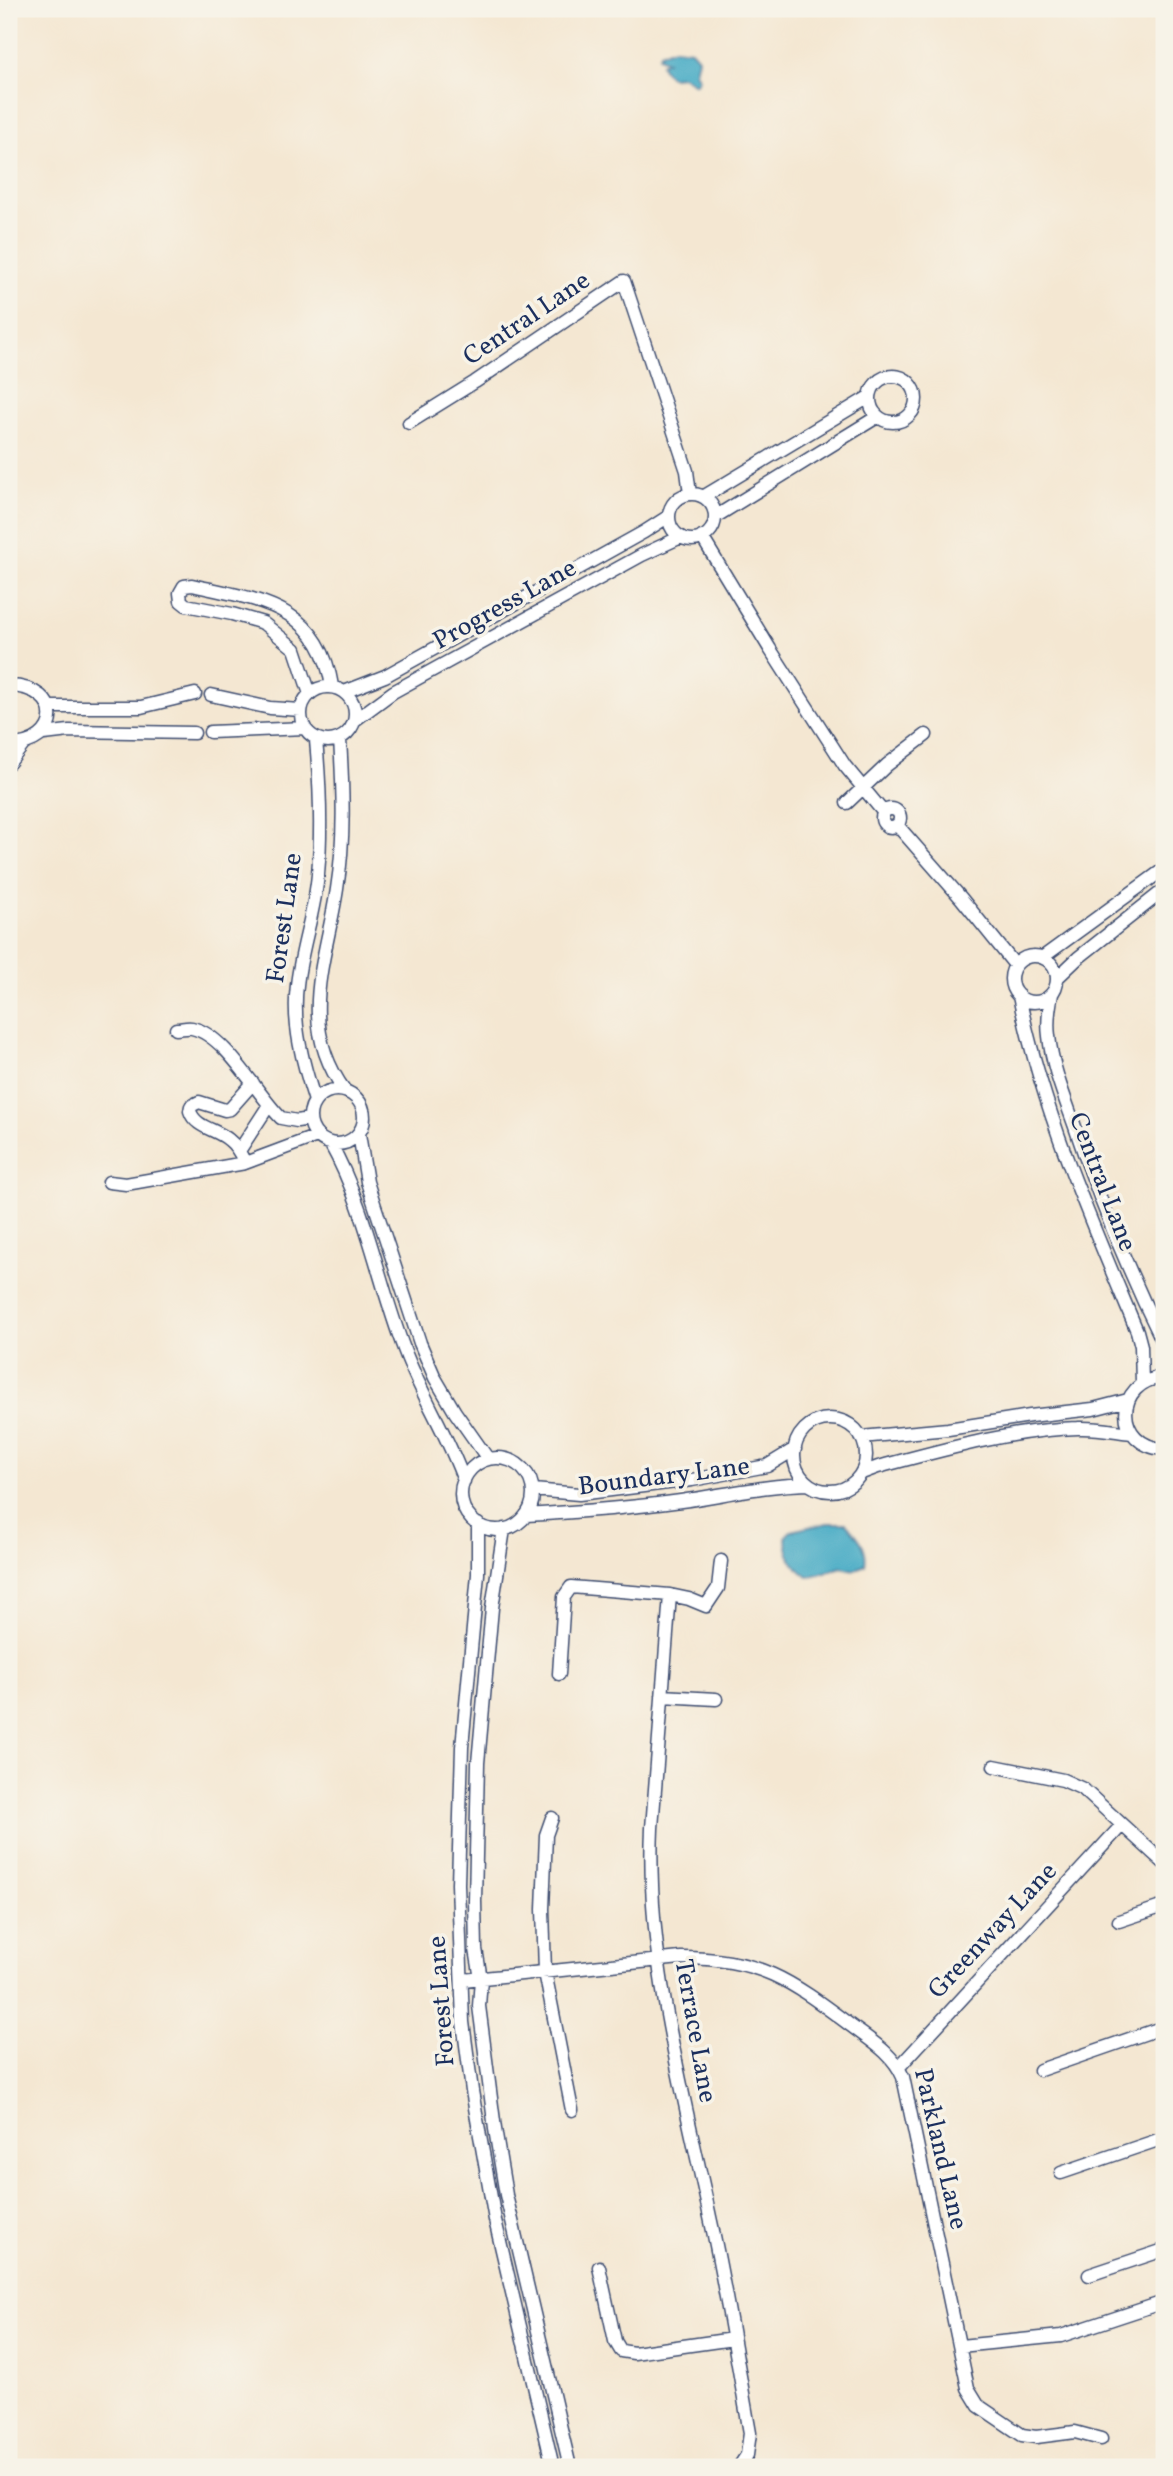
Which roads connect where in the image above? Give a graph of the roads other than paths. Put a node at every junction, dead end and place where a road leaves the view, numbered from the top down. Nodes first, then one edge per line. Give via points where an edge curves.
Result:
1 (869, 397) junction
2 (877, 417) junction
3 (409, 423) dead end
4 (690, 494) junction
5 (704, 497) junction
6 (669, 516) junction
7 (715, 517) junction
8 (681, 537) junction
9 (702, 537) junction
10 (9, 686) edge
11 (338, 689) junction
12 (195, 694) dead end
13 (310, 694) junction
14 (211, 695) dead end
15 (49, 707) junction
16 (301, 709) junction
17 (355, 720) junction
18 (305, 729) junction
19 (210, 732) dead end
20 (194, 733) dead end
21 (44, 734) junction
22 (926, 735) dead end
23 (340, 739) junction
24 (316, 740) junction
25 (9, 745) edge
26 (23, 745) junction
27 (9, 763) edge
28 (862, 787) junction
29 (847, 803) dead end
30 (1164, 869) edge
31 (1164, 890) edge
32 (1042, 957) junction
33 (1015, 965) junction
34 (1057, 978) junction
35 (1052, 994) junction
36 (1019, 996) junction
37 (176, 1029) dead end
38 (253, 1083) junction
39 (345, 1091) junction
40 (314, 1101) junction
41 (269, 1105) junction
42 (310, 1119) junction
43 (359, 1134) junction
44 (317, 1136) junction
45 (330, 1143) junction
46 (242, 1157) junction
47 (109, 1182) dead end
48 (1164, 1344) edge
49 (1164, 1377) edge
50 (1142, 1383) junction
51 (1128, 1400) junction
52 (1131, 1433) junction
53 (861, 1437) junction
54 (795, 1449) junction
55 (1164, 1449) edge
56 (488, 1459) junction
57 (862, 1473) junction
58 (464, 1480) junction
59 (808, 1484) junction
60 (533, 1490) junction
61 (526, 1515) junction
62 (478, 1524) junction
63 (504, 1529) junction
64 (720, 1561) dead end
65 (479, 1563) junction
66 (497, 1566) junction
67 (670, 1595) junction
68 (559, 1674) dead end
69 (662, 1696) junction
70 (716, 1699) dead end
71 (994, 1766) dead end
72 (552, 1818) dead end
73 (1122, 1825) junction
74 (1164, 1863) edge
75 (1164, 1906) edge
76 (1119, 1921) dead end
77 (659, 1960) junction
78 (545, 1972) junction
79 (481, 1979) junction
80 (463, 1980) junction
81 (1164, 2027) edge
82 (899, 2067) junction
83 (1040, 2070) dead end
84 (572, 2110) dead end
85 (1164, 2138) edge
86 (1061, 2173) dead end
87 (1164, 2250) edge
88 (599, 2267) dead end
89 (1088, 2275) dead end
90 (1164, 2302) edge
91 (733, 2339) junction
92 (960, 2346) junction
93 (1101, 2439) dead end
94 (553, 2467) edge
95 (570, 2467) edge
96 (739, 2467) edge

1 - 2 street
1 - 2 street via 880,379 890,376 909,382 915,391 913,411 906,419 896,423
1 - 5 street
2 - 7 street
3 - 4 street, Central Lane via 624,281 687,471
4 - 5 street
4 - 6 street via 673,503
5 - 7 street
6 - 8 street
6 - 11 street, Progress Lane via 385,676
7 - 9 street via 712,529
8 - 9 street
8 - 17 street, Progress Lane via 393,692
9 - 28 street
10 - 15 street via 36,691
11 - 13 street via 322,688
11 - 13 street via 313,636 291,615 262,601 184,586 180,593 186,605 263,623 284,639 295,649
11 - 17 street via 354,705
12 - 15 street via 141,707
13 - 16 street
14 - 16 street via 270,708
15 - 21 street
16 - 18 street
17 - 23 street
18 - 19 street
18 - 24 street
20 - 21 street
21 - 26 street
22 - 28 street
23 - 24 street
23 - 39 street, Forest Lane via 343,826 337,890 317,985 323,1044 330,1070
24 - 40 street, Forest Lane via 318,875 297,985 296,1014
25 - 26 street
26 - 27 street
28 - 29 street
28 - 33 street via 884,813 897,811 897,825
30 - 32 street
31 - 34 street, Central Lane
32 - 33 street via 1027,957
32 - 34 street via 1053,966
33 - 36 street, Central Lane via 1012,987
34 - 35 street, Central Lane
35 - 36 street via 1038,1002
35 - 48 street, Central Lane via 1049,1037 1059,1078 1091,1176
36 - 50 street, Central Lane via 1067,1162 1137,1331
37 - 38 street via 201,1031 225,1050
38 - 41 street
38 - 46 street via 230,1109 199,1102 191,1105 190,1111 195,1122 229,1140
39 - 40 street via 328,1091
39 - 43 street via 363,1108
40 - 42 street
41 - 42 street via 286,1120
41 - 46 street
42 - 44 street
43 - 45 street via 343,1144
43 - 56 street via 367,1182 420,1343 435,1378
44 - 45 street
44 - 46 street
45 - 58 street via 350,1186 415,1379
46 - 47 street via 126,1184
49 - 50 street
50 - 51 street
51 - 52 street
51 - 53 street via 1093,1409
52 - 55 street via 1151,1448
52 - 57 street via 1057,1429 986,1441
53 - 54 street via 844,1422 823,1420 804,1430
53 - 57 street via 866,1448
54 - 59 street via 796,1467
54 - 60 street, Boundary Lane via 767,1466 692,1480 579,1494
56 - 58 street
56 - 60 street via 498,1457 518,1464
57 - 59 street via 854,1483 831,1492
58 - 62 street via 463,1505
59 - 61 street, Boundary Lane
60 - 61 street
61 - 63 street
62 - 63 street
62 - 65 street, Forest Lane
63 - 66 street, Forest Lane
64 - 67 street via 718,1588 706,1606
65 - 66 street
65 - 80 street, Forest Lane via 462,1747 458,1884
66 - 79 street, Forest Lane via 478,1776 475,1901
67 - 68 street via 571,1587 564,1597
67 - 69 street, Terrace Lane
69 - 70 street
69 - 77 street, Terrace Lane via 650,1863
71 - 73 street via 1074,1783
72 - 78 street via 546,1835
73 - 74 street
73 - 82 street, Greenway Lane
75 - 76 street
77 - 78 street, Parkland Lane
77 - 82 street, Parkland Lane via 709,1958 765,1970 813,1998 885,2051
77 - 91 street, Terrace Lane
78 - 79 street, Parkland Lane
78 - 84 street
79 - 80 street, Parkland Lane
79 - 95 street, Forest Lane via 483,2048 506,2195
80 - 94 street, Forest Lane via 463,2022 495,2220
81 - 83 street
82 - 92 street, Parkland Lane
85 - 86 street
87 - 89 street
88 - 91 street via 621,2351
90 - 92 street via 1061,2336
91 - 96 street, Terrace Lane via 750,2433 747,2455
92 - 93 street, Parkland Lane via 973,2398 1022,2435 1074,2432

